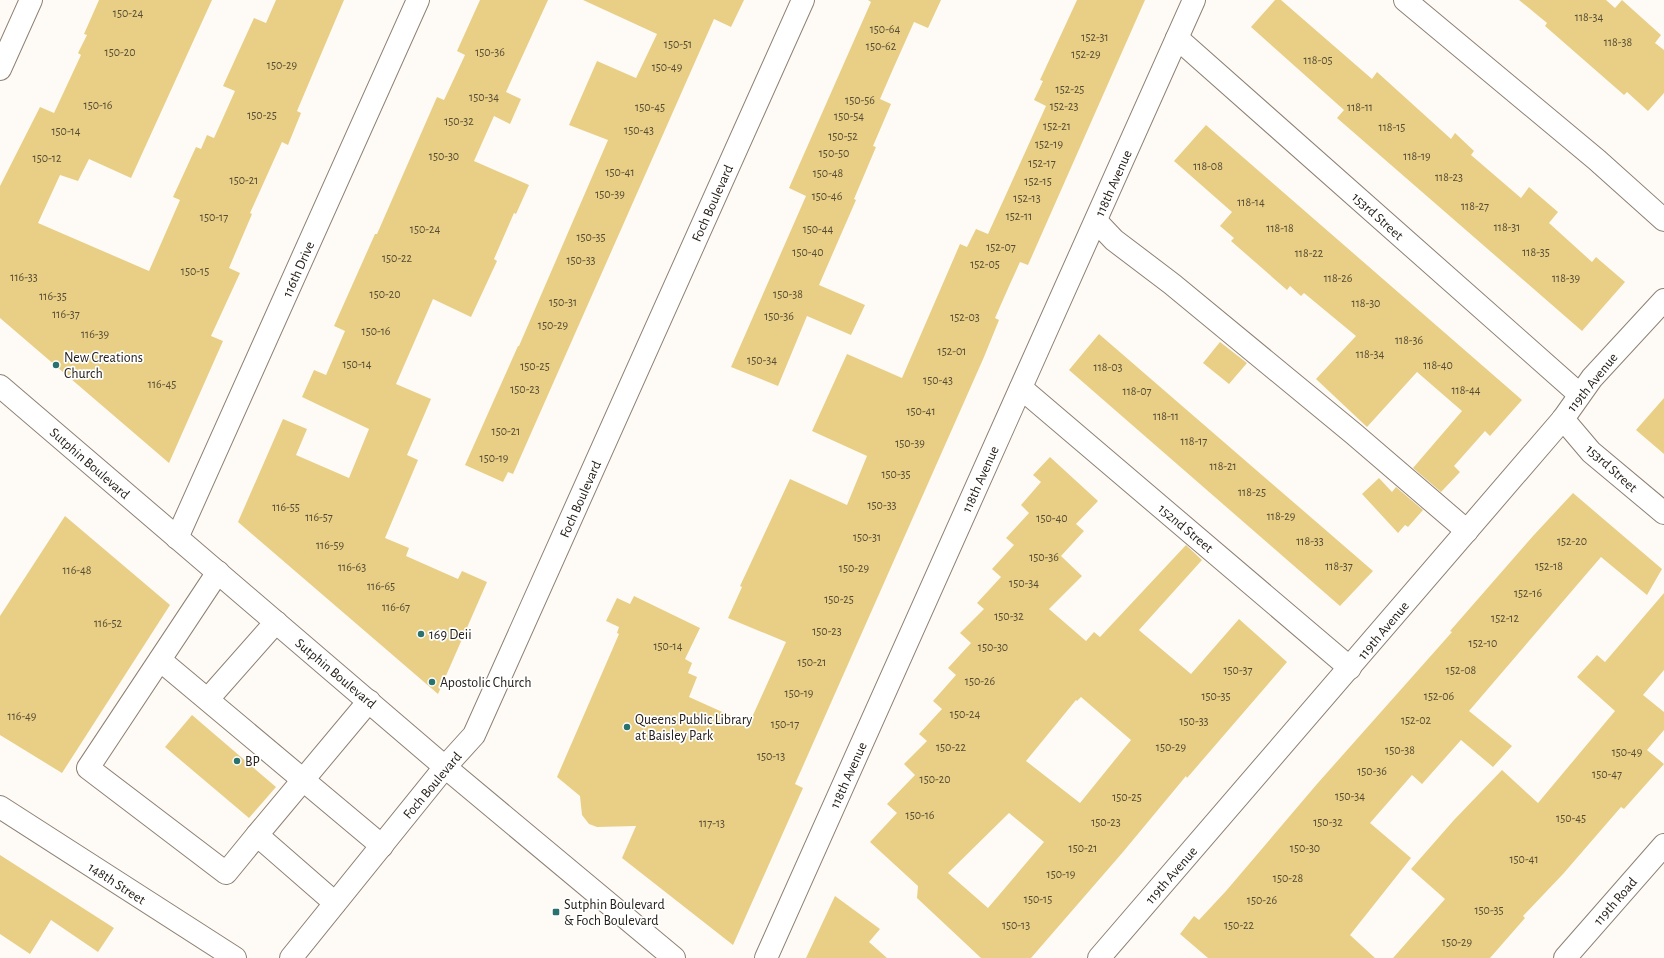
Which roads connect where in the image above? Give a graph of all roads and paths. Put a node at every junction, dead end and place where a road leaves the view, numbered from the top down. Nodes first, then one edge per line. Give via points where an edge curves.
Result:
1 (31, 0) edge
2 (418, 0) edge
3 (803, 0) edge
4 (1194, 0) edge
5 (1405, 0) edge
6 (1178, 38) junction
7 (0, 69) edge
8 (1664, 220) edge
9 (1096, 221) junction
10 (1664, 300) edge
11 (0, 386) edge
12 (1021, 388) junction
13 (1579, 394) junction
14 (1563, 420) junction
15 (1664, 513) edge
16 (1467, 531) junction
17 (177, 538) junction
18 (218, 572) junction
19 (276, 622) junction
20 (160, 660) junction
21 (1350, 668) junction
22 (208, 699) junction
23 (369, 701) junction
24 (445, 767) junction
25 (303, 780) junction
26 (0, 807) edge
27 (257, 835) junction
28 (1664, 845) edge
29 (382, 846) junction
30 (335, 903) junction
31 (235, 958) edge
32 (291, 958) edge
33 (674, 958) edge
34 (766, 958) edge
35 (1099, 958) edge
36 (1565, 958) edge

1 - 7 street
2 - 17 street, 116th Drive
3 - 24 street, Foch Boulevard via 474,735
4 - 6 street, 118th Avenue
5 - 8 street via 1597,160
6 - 9 street, 118th Avenue
6 - 13 street, 153rd Street
9 - 12 street, 118th Avenue
9 - 16 street via 1114,240 1172,284 1343,424
10 - 13 street, 119th Avenue
11 - 17 street, Sutphin Boulevard
12 - 21 street, 152nd Street
12 - 34 street, 118th Avenue
13 - 14 street, 119th Avenue
14 - 15 street, 153rd Street via 1591,452
14 - 16 street, 119th Avenue
16 - 21 street, 119th Avenue
17 - 18 street, Sutphin Boulevard
18 - 19 street, Sutphin Boulevard
18 - 20 street
19 - 22 street
19 - 23 street, Sutphin Boulevard
20 - 22 street
20 - 27 street via 88,768 226,873
21 - 35 street, 119th Avenue
22 - 25 street
23 - 24 street, Sutphin Boulevard
23 - 25 street
24 - 29 street, Foch Boulevard
24 - 33 street, Sutphin Boulevard
25 - 27 street
25 - 29 street
26 - 31 street, 148th Street
27 - 30 street
28 - 36 street, 119th Road
29 - 30 street, Foch Boulevard
30 - 32 street, Foch Boulevard

